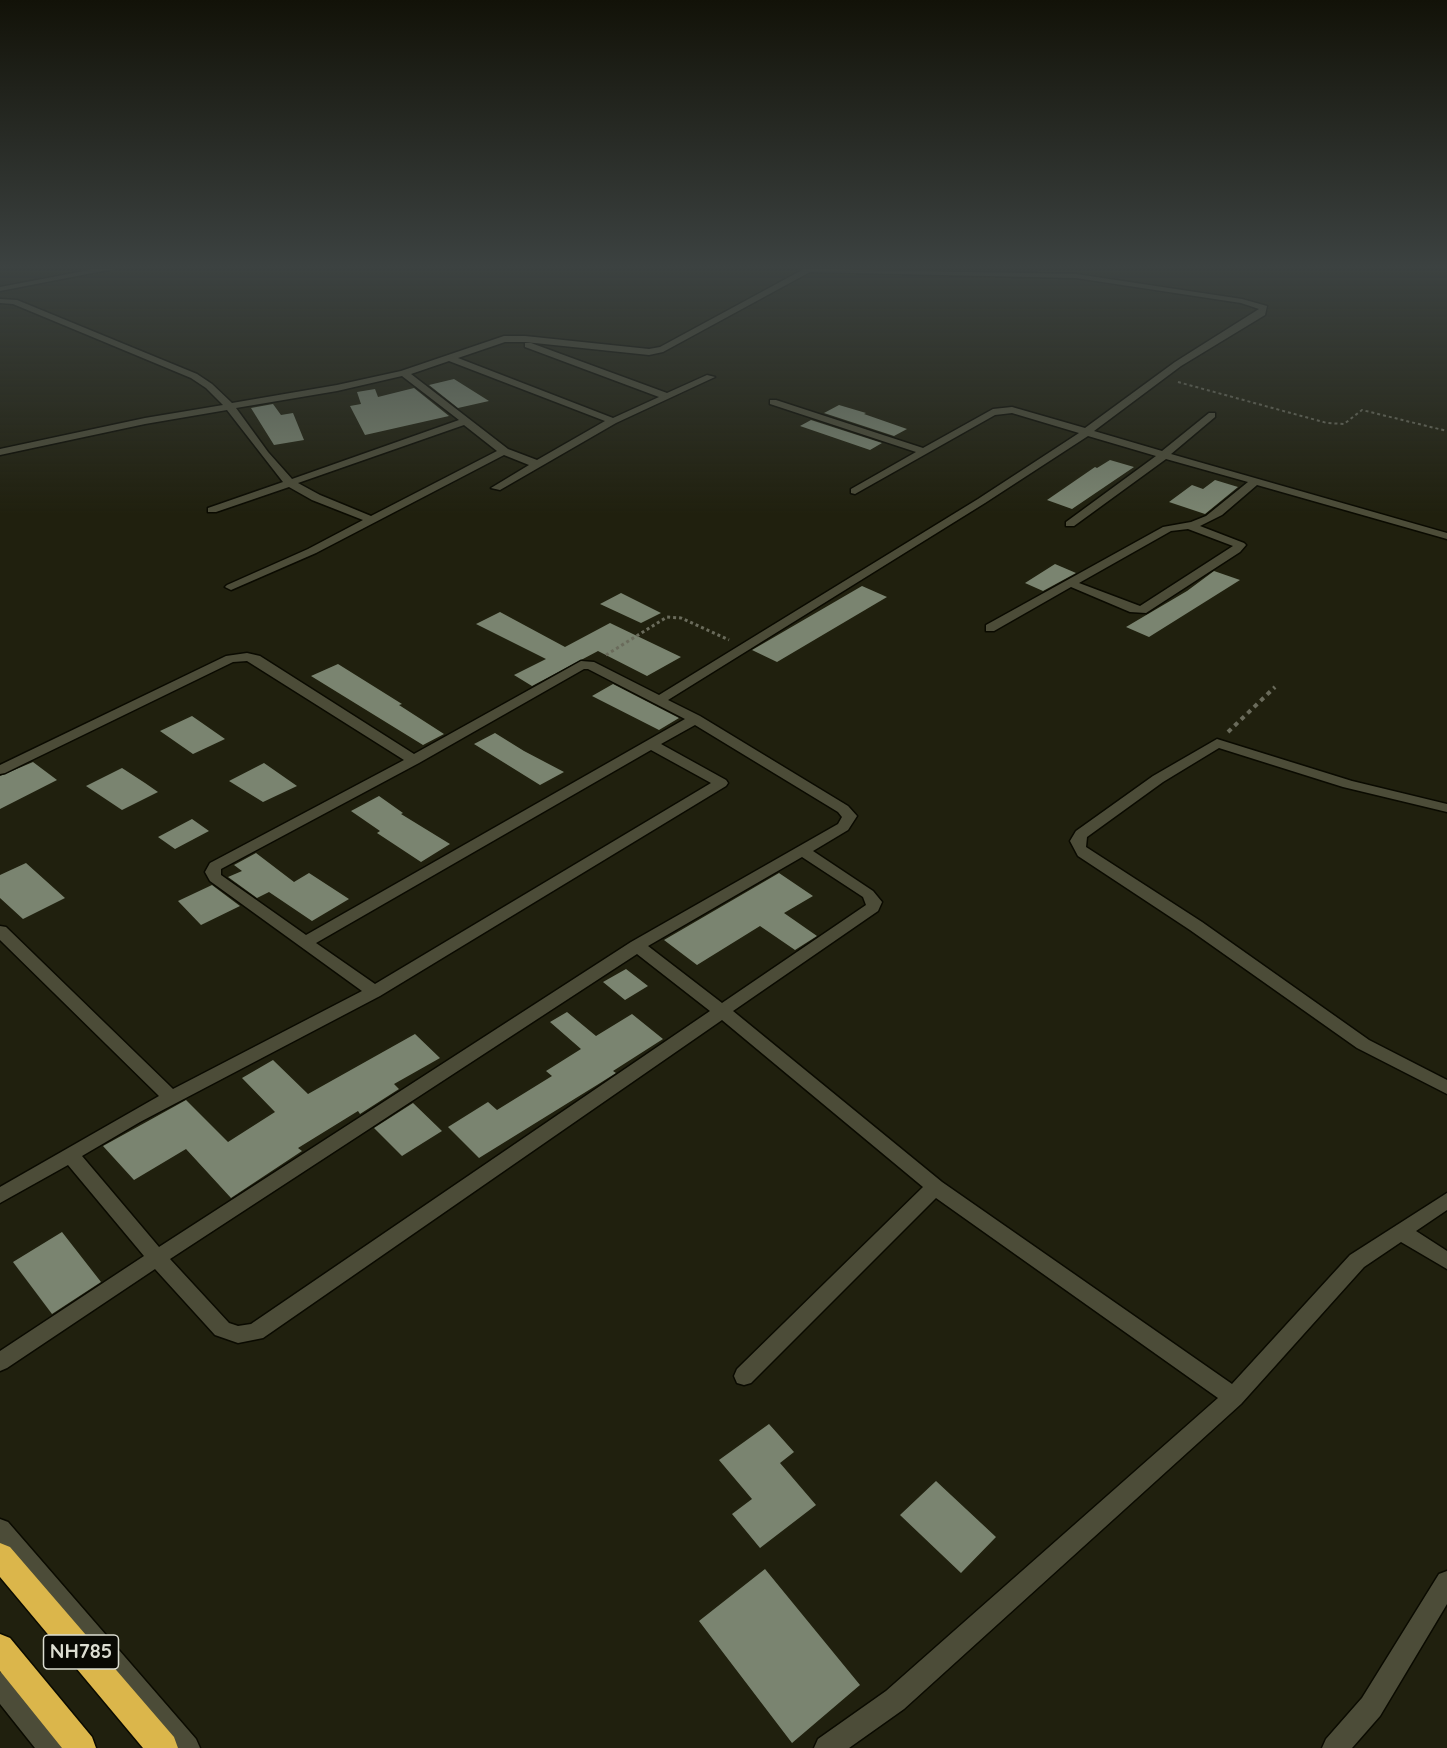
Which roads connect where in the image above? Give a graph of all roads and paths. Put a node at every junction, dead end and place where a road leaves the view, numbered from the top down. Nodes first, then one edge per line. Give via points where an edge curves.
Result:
1 (132, 351) edge
2 (470, 351) edge
3 (544, 351) edge
4 (635, 351) edge
5 (656, 351) edge
6 (1200, 351) edge
7 (451, 358) junction
8 (404, 373) junction
9 (710, 377) dead end
10 (1161, 378) junction
11 (668, 398) junction
12 (773, 402) dead end
13 (231, 406) junction
14 (1212, 415) dead end
15 (466, 421) junction
16 (613, 421) junction
17 (1447, 431) edge
18 (1087, 432) junction
19 (504, 451) junction
20 (923, 451) junction
21 (0, 452) edge
22 (1164, 455) junction
23 (537, 464) junction
24 (290, 482) junction
25 (1254, 482) junction
26 (496, 488) dead end
27 (855, 491) dead end
28 (212, 510) dead end
29 (371, 520) junction
30 (1070, 524) dead end
31 (1186, 525) junction
32 (1447, 536) edge
33 (1070, 584) junction
34 (231, 587) dead end
35 (990, 628) dead end
36 (742, 646) junction
37 (590, 665) junction
38 (1275, 687) dead end
39 (660, 700) junction
40 (695, 719) junction
41 (1217, 743) junction
42 (651, 744) junction
43 (414, 760) junction
44 (0, 770) edge
45 (1447, 807) edge
46 (803, 850) junction
47 (0, 931) edge
48 (306, 942) junction
49 (637, 946) junction
50 (374, 992) junction
51 (721, 1012) junction
52 (1447, 1088) edge
53 (171, 1097) junction
54 (70, 1154) junction
55 (935, 1187) junction
56 (0, 1196) edge
57 (1447, 1200) edge
58 (1401, 1232) junction
59 (156, 1257) junction
60 (1447, 1261) edge
61 (0, 1362) edge
62 (744, 1376) dead end
63 (1234, 1397) junction
64 (0, 1530) edge
65 (0, 1556) edge
66 (1447, 1582) edge
67 (0, 1648) edge
68 (0, 1684) edge
69 (51, 1748) edge
70 (81, 1748) edge
71 (163, 1748) edge
72 (188, 1748) edge
73 (827, 1748) edge
74 (1335, 1748) edge

1 - 13 street via 194,376 210,385
2 - 7 street
3 - 11 street
4 - 5 street
6 - 10 street
7 - 8 street
7 - 16 street
8 - 13 street
8 - 15 street
9 - 11 street
10 - 17 path via 1327,423 1344,424 1362,410
10 - 18 street
11 - 16 street
12 - 20 street
13 - 21 street
13 - 24 street
14 - 22 street
15 - 19 street
15 - 24 street
16 - 23 street
18 - 20 street via 1002,409
18 - 22 street
18 - 36 street via 1009,486
19 - 23 street
19 - 29 street
20 - 27 street
22 - 25 street
22 - 30 street
23 - 26 street
24 - 28 street
24 - 29 street
25 - 31 street via 1206,520
25 - 32 street
29 - 34 street
31 - 33 street via 1167,529
31 - 33 street via 1240,545 1142,609
33 - 35 street
36 - 37 path via 681,618 667,617
36 - 39 street
37 - 39 street
37 - 43 street via 581,665
38 - 41 path
39 - 40 street
40 - 42 street
40 - 46 street via 850,816 843,827
41 - 45 street via 1339,782
41 - 52 street via 1081,834 1077,847 1363,1044
42 - 48 street
42 - 50 street via 721,783
43 - 44 street via 256,659 247,657 230,659
43 - 48 street via 215,866 215,878
46 - 49 street
46 - 51 street via 868,894 873,907
47 - 53 street
48 - 50 street
49 - 51 street
49 - 59 street
50 - 53 street
51 - 55 street
51 - 59 street via 256,1332 241,1336 222,1329
53 - 54 street
54 - 56 street
54 - 59 street
55 - 62 street
55 - 63 street
57 - 58 street
58 - 60 street
58 - 63 street via 1357,1261
59 - 61 street
63 - 73 street via 895,1700
64 - 72 street
65 - 71 highway, NH785
66 - 74 street via 1371,1707
67 - 70 highway, NH785
68 - 69 street

